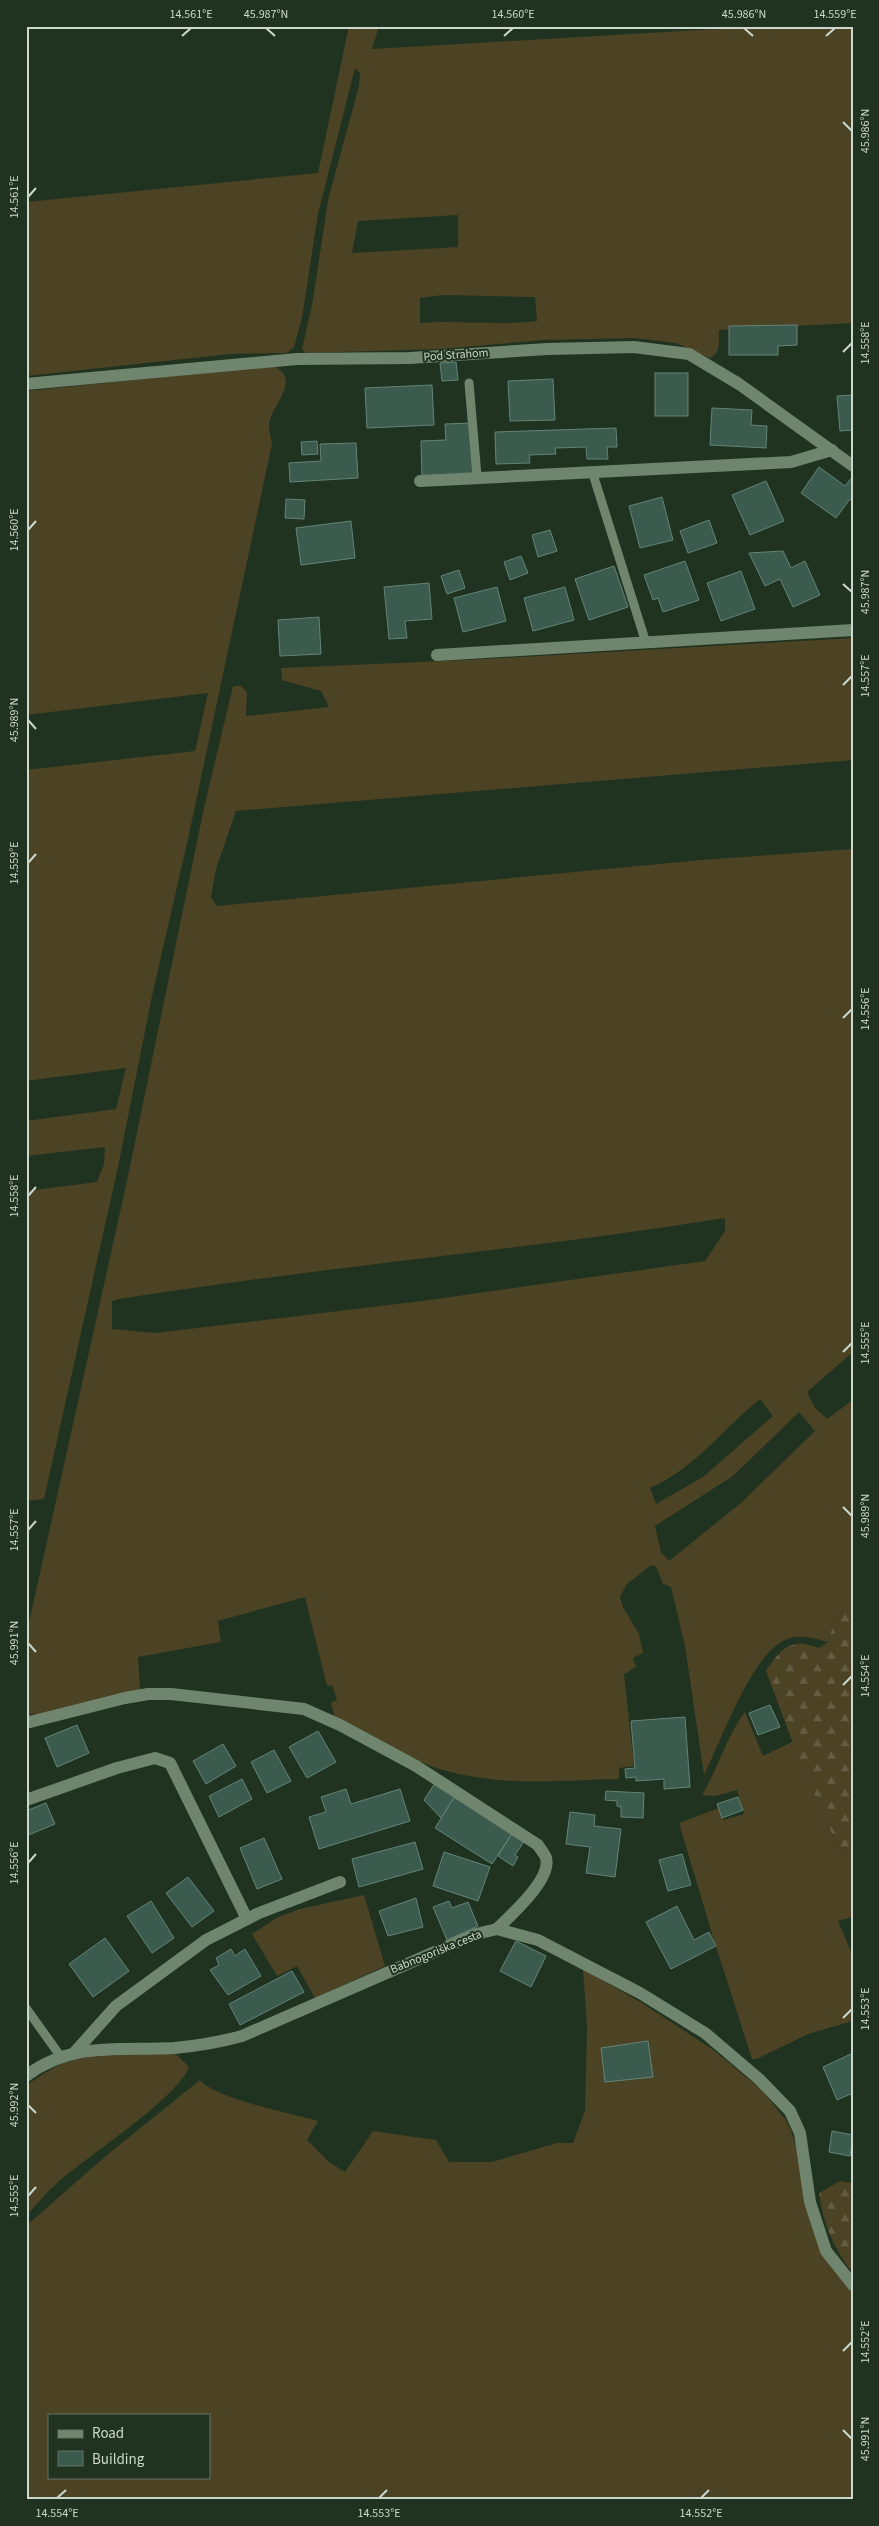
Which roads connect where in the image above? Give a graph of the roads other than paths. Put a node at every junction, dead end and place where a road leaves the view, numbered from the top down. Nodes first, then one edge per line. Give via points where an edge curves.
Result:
1 (469, 383) dead end
2 (26, 384) edge
3 (832, 450) junction
4 (853, 466) edge
5 (592, 471) junction
6 (477, 476) junction
7 (420, 481) dead end
8 (853, 630) edge
9 (646, 642) junction
10 (437, 655) dead end
11 (26, 1720) edge
12 (26, 1800) edge
13 (340, 1882) dead end
14 (247, 1919) junction
15 (497, 1928) junction
16 (26, 2008) edge
17 (75, 2052) junction
18 (61, 2057) junction
19 (26, 2076) edge
20 (853, 2285) edge

1 - 6 lane
2 - 3 street, Pod Strahom via 298,359 410,358 634,347 689,354 739,384
3 - 4 street, Pod Strahom
3 - 5 street via 791,462
5 - 6 street
5 - 9 lane
6 - 7 street
8 - 9 street
9 - 10 street
11 - 15 street via 30,1722 125,1698 171,1694 262,1706 287,1706 340,1725 416,1766 538,1845 546,1858 546,1871 525,1901
12 - 14 street via 155,1758 170,1763
13 - 14 street
14 - 17 street via 206,1940 151,1978 116,2006
15 - 17 street, Babnogoriška cesta via 454,1943 227,2040 174,2048
15 - 20 street, Babnogoriška cesta via 538,1940 640,1993 705,2033 759,2078 790,2111 800,2133 810,2202 826,2251
16 - 18 lane
17 - 18 street, Babnogoriška cesta
18 - 19 street, Babnogoriška cesta via 39,2066

